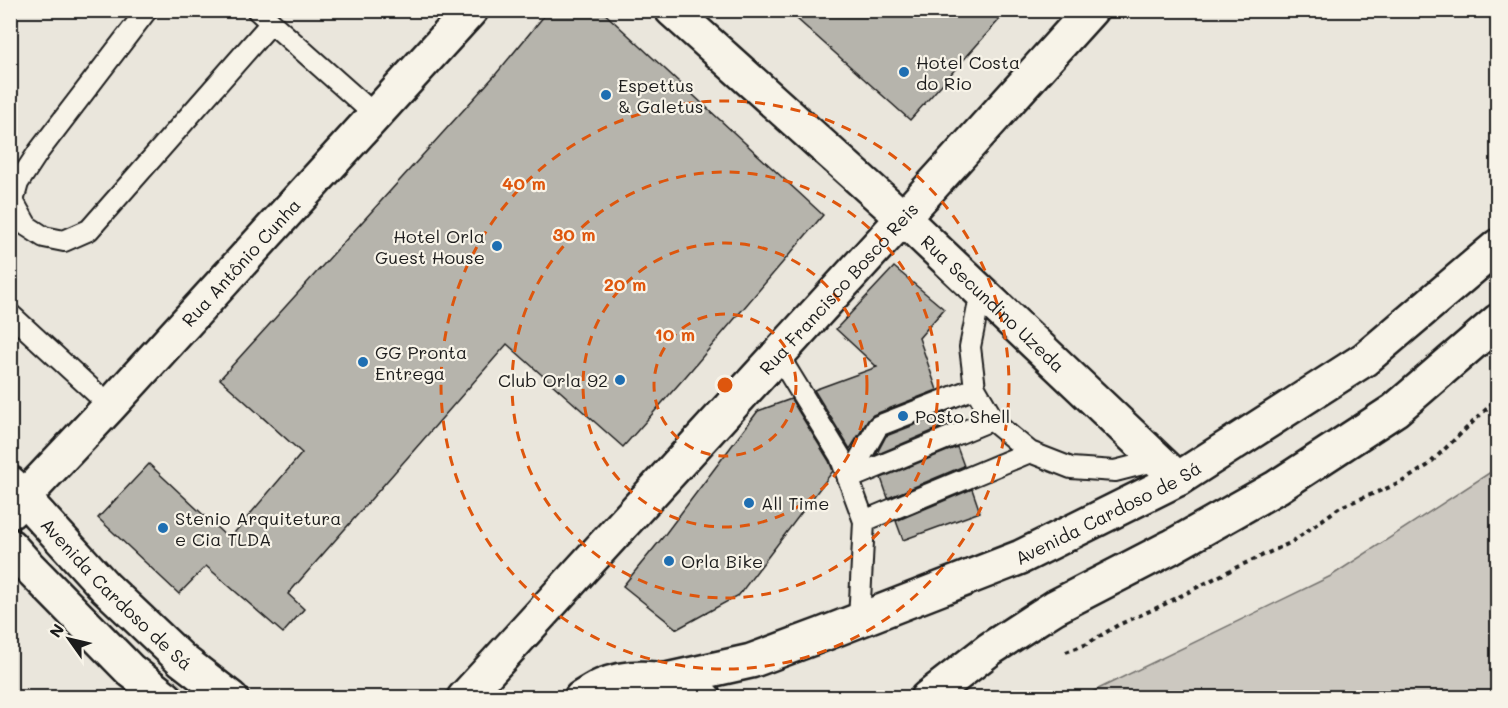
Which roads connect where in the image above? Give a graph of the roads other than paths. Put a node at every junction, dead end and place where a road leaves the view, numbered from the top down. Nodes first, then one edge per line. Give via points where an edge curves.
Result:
1 (147, 10) edge
2 (471, 10) edge
3 (672, 10) edge
4 (1091, 10) edge
5 (264, 17) edge
6 (375, 115) junction
7 (903, 218) junction
8 (1497, 246) edge
9 (981, 292) junction
10 (10, 314) edge
11 (1497, 321) edge
12 (778, 355) junction
13 (975, 388) junction
14 (110, 406) junction
15 (994, 419) junction
16 (1030, 452) junction
17 (1168, 470) junction
18 (848, 479) junction
19 (15, 498) edge
20 (864, 521) junction
21 (10, 546) edge
22 (859, 621) junction
23 (666, 680) junction
24 (166, 698) edge
25 (231, 698) edge
26 (464, 698) edge
27 (581, 698) edge
28 (704, 698) edge
29 (927, 698) edge

1 - 5 lane via 18,183 14,201 27,226 44,237 64,241 89,230
2 - 6 main road, Rua Antônio Cunha
3 - 7 main road, Rua Secundino Uzeda
4 - 7 main road, Rua Francisco Bosco Reis
5 - 6 lane
6 - 14 main road, Rua Antônio Cunha
7 - 9 main road, Rua Secundino Uzeda
7 - 12 main road, Rua Francisco Bosco Reis
8 - 17 main road, Avenida Cardoso de Sá via 1365,359
9 - 13 lane via 970,347
9 - 17 main road, Rua Secundino Uzeda
10 - 14 lane
11 - 29 main road via 1395,410 1277,487 1048,612 990,649
12 - 18 lane via 840,456
12 - 26 main road, Rua Francisco Bosco Reis
13 - 15 lane
13 - 18 lane via 878,426
14 - 19 main road, Rua Antônio Cunha
15 - 16 lane
15 - 18 lane
16 - 17 lane via 1071,468
16 - 20 lane
17 - 22 main road, Avenida Cardoso de Sá via 1021,557
18 - 20 lane
19 - 25 main road, Avenida Cardoso de Sá via 182,660
20 - 22 lane
21 - 24 main road via 130,670
22 - 23 main road, Avenida Cardoso de Sá via 751,661
23 - 27 main road via 634,678 603,685
23 - 28 main road

